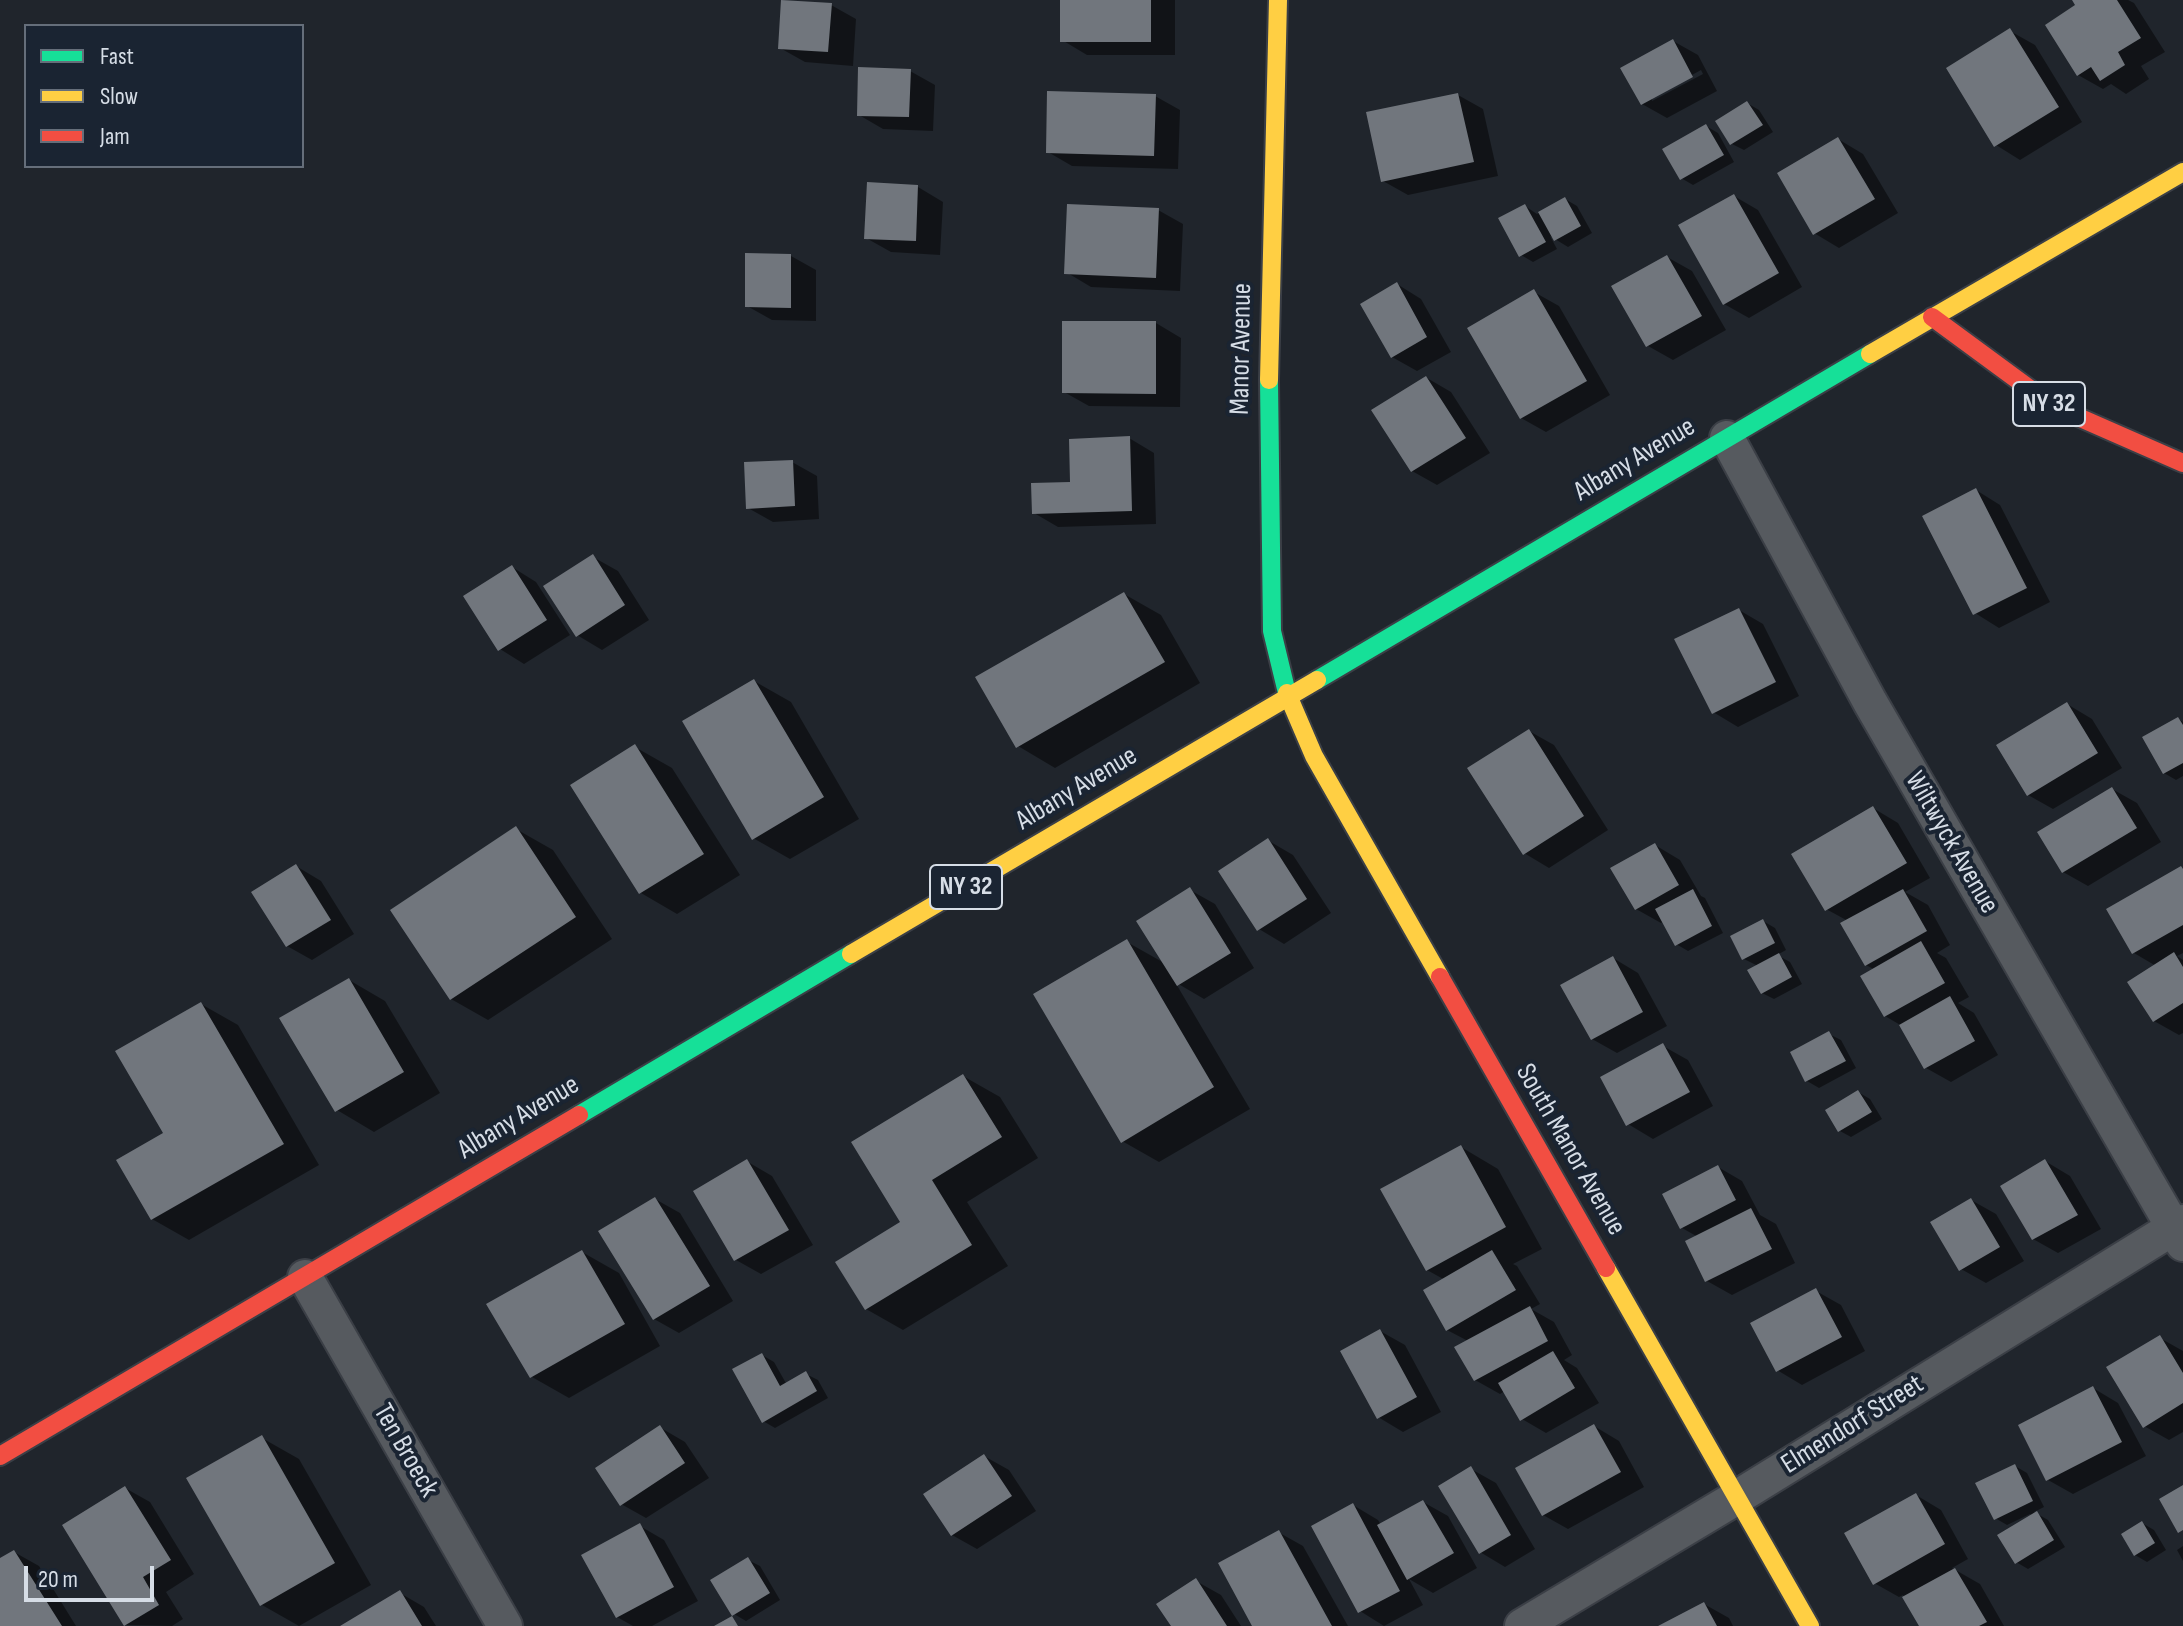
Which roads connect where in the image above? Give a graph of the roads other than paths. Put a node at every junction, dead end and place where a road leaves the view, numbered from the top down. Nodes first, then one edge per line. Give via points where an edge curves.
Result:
1 (1283, 3) edge
2 (2183, 172) edge
3 (1932, 317) junction
4 (1727, 438) junction
5 (2183, 463) edge
6 (1288, 697) junction
7 (2180, 1231) edge
8 (305, 1277) junction
9 (0, 1456) edge
10 (1736, 1498) junction
11 (505, 1626) edge
12 (1522, 1626) edge
13 (1810, 1626) edge

1 - 6 main road, Manor Avenue via 1269,368 1272,631
2 - 3 main road, Albany Avenue
3 - 4 main road, Albany Avenue / NY 32
3 - 5 main road, NY 32 via 2053,406
4 - 6 main road, Albany Avenue / NY 32
4 - 7 street, Wiltwyck Avenue via 1870,702
6 - 8 main road, Albany Avenue / NY 32
6 - 10 main road, South Manor Avenue via 1314,756
7 - 10 street, Elmendorf Street
8 - 9 main road, Albany Avenue / NY 32
8 - 11 street, Ten Broeck
10 - 12 street, Elmendorf Street
10 - 13 main road, South Manor Avenue

